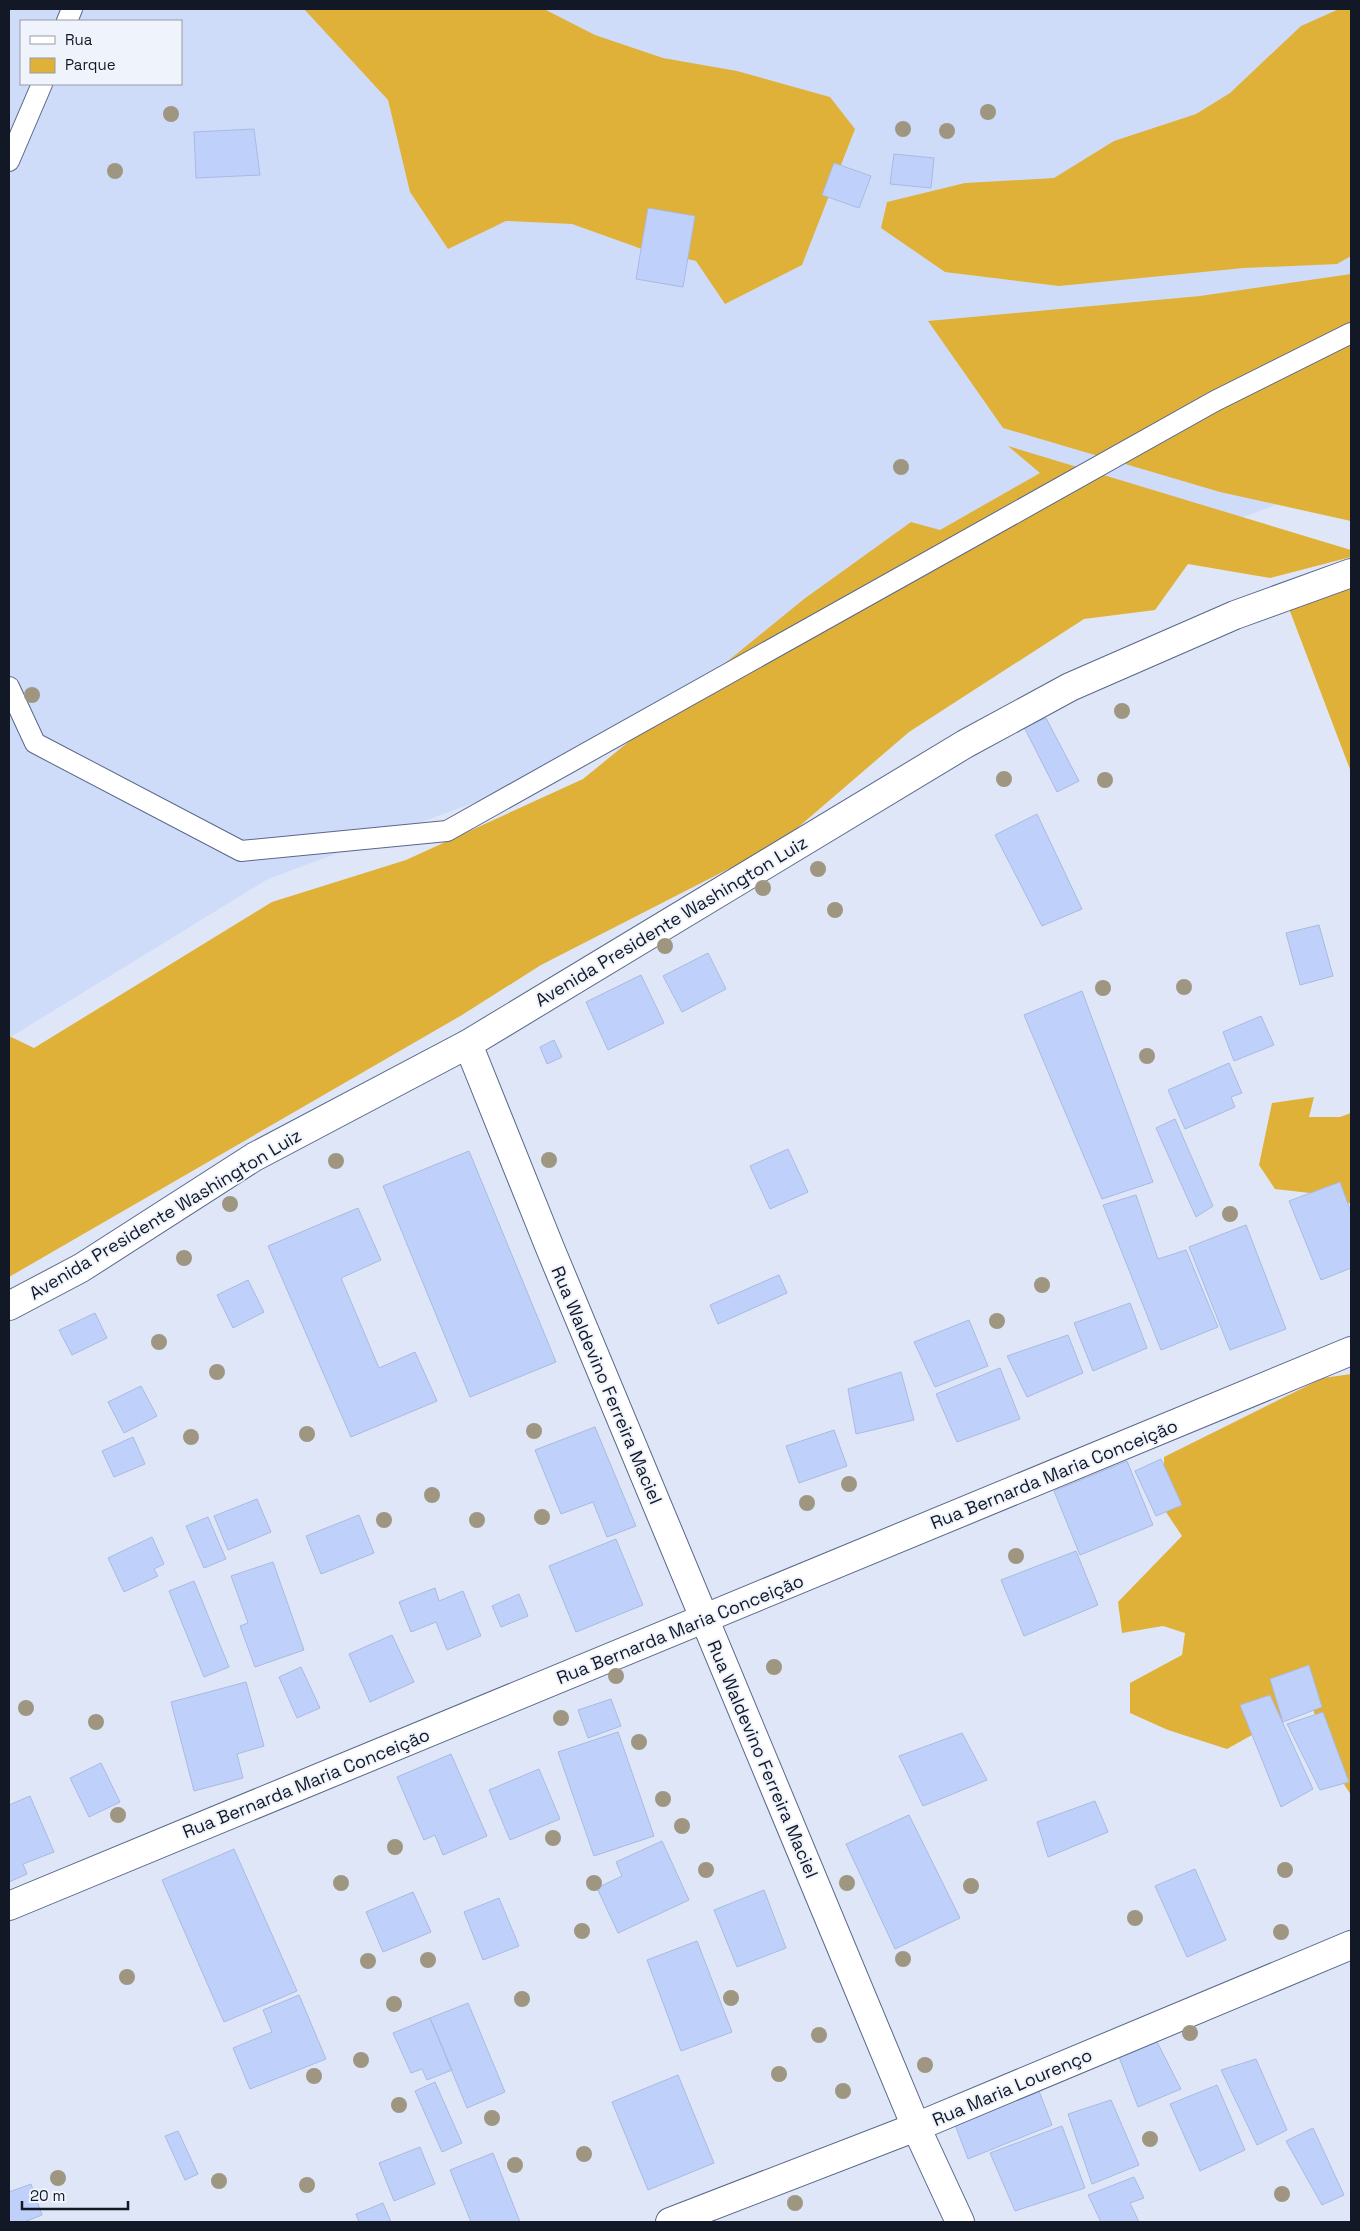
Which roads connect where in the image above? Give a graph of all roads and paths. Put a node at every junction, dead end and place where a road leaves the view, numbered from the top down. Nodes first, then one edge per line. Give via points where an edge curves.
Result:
1 (42, 85) edge
2 (9, 161) edge
3 (1351, 333) edge
4 (1351, 573) edge
5 (9, 687) edge
6 (468, 1044) junction
7 (9, 1306) edge
8 (1351, 1351) edge
9 (705, 1619) junction
10 (9, 1906) edge
11 (1351, 1945) edge
12 (916, 2127) junction
13 (670, 2222) edge
14 (960, 2222) edge

1 - 2 lane
3 - 5 lane via 1207,406 447,831 241,851 35,743
4 - 6 street, Avenida Presidente Washington Luiz via 1235,615 1070,686 965,744
6 - 7 street, Avenida Presidente Washington Luiz via 254,1156 81,1268
6 - 9 street, Rua Waldevino Ferreira Maciel
8 - 9 street, Rua Bernarda Maria Conceição
9 - 10 street, Rua Bernarda Maria Conceição
9 - 12 street, Rua Waldevino Ferreira Maciel
11 - 12 street, Rua Maria Lourenço
12 - 13 street, Rua Maria Lourenço
12 - 14 street, Rua Waldevino Ferreira Maciel

